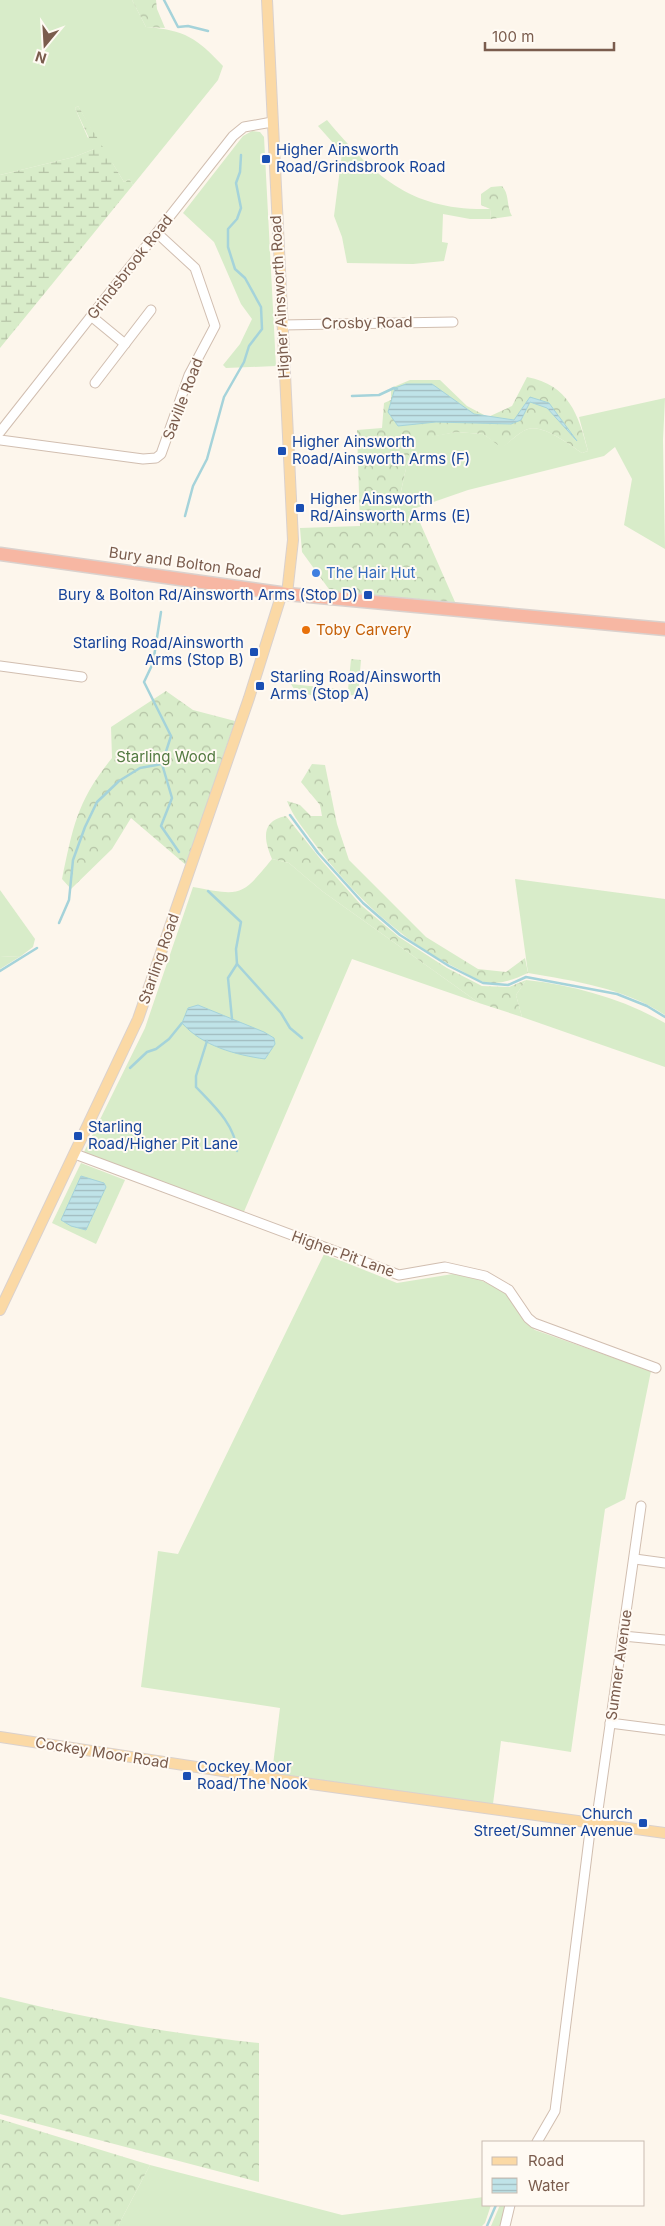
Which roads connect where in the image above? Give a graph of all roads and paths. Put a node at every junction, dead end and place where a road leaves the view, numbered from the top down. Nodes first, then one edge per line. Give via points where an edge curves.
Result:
1 (267, 0) edge
2 (272, 122) junction
3 (157, 233) junction
4 (151, 310) dead end
5 (91, 316) junction
6 (453, 322) dead end
7 (282, 325) junction
8 (125, 344) junction
9 (95, 383) dead end
10 (0, 432) edge
11 (0, 440) edge
12 (0, 554) edge
13 (284, 593) junction
14 (665, 630) edge
15 (0, 666) edge
16 (82, 677) dead end
17 (75, 1154) junction
18 (0, 1310) edge
19 (656, 1368) dead end
20 (641, 1506) dead end
21 (635, 1559) junction
22 (665, 1563) edge
23 (623, 1636) junction
24 (665, 1640) edge
25 (610, 1723) junction
26 (665, 1730) edge
27 (0, 1737) edge
28 (593, 1824) junction
29 (665, 1833) edge
30 (539, 2141) edge
31 (510, 2206) edge
32 (505, 2226) edge

1 - 2 main road, Higher Ainsworth Road
2 - 3 street, Grindsbrook Road via 249,125 239,130
2 - 7 main road, Higher Ainsworth Road
3 - 5 street, Grindsbrook Road
3 - 11 street, Saville Road via 196,268 215,326 189,375 161,454 144,459
4 - 8 street
5 - 8 street
5 - 10 street, Grindsbrook Road
6 - 7 street, Crosby Road
7 - 13 main road, Higher Ainsworth Road via 293,540
8 - 9 street
12 - 13 highway, Bury and Bolton Road
13 - 14 highway, Bury and Bolton Road
13 - 17 main road, Starling Road via 138,1019
15 - 16 street
17 - 18 main road, Starling Road
17 - 19 street, Higher Pit Lane via 399,1275 445,1267 484,1276 509,1290 534,1323
20 - 21 street, Sumner Avenue
21 - 22 street
21 - 23 street, Sumner Avenue
23 - 24 street
23 - 25 street, Sumner Avenue
25 - 26 street
25 - 28 street, Sumner Avenue
27 - 28 main road, Cockey Moor Road
28 - 29 main road, Cockey Moor Road
28 - 30 street, Sumner Avenue via 555,2111
31 - 32 street

